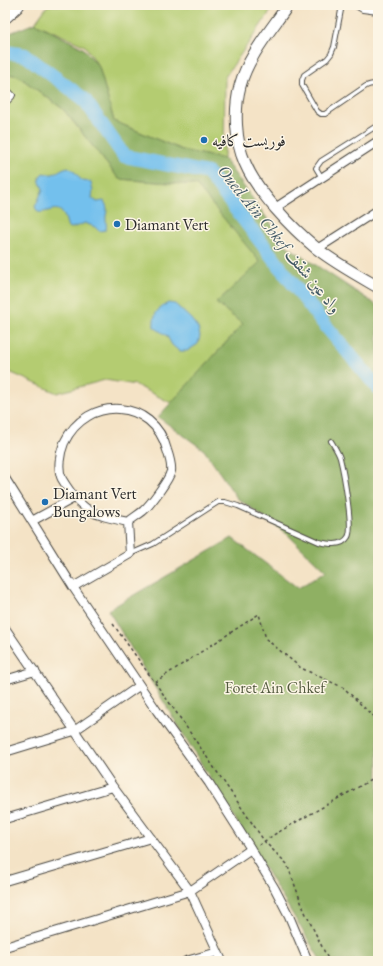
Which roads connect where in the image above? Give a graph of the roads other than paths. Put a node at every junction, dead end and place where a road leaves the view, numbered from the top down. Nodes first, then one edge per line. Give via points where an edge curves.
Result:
1 (17, 5) edge
2 (288, 5) edge
3 (342, 5) edge
4 (358, 5) edge
5 (378, 10) edge
6 (5, 16) edge
7 (378, 86) edge
8 (5, 88) edge
9 (5, 104) edge
10 (378, 125) edge
11 (378, 141) edge
12 (322, 178) junction
13 (275, 208) junction
14 (378, 210) edge
15 (317, 249) junction
16 (378, 287) edge
17 (331, 441) dead end
18 (5, 478) edge
19 (74, 498) junction
20 (32, 521) junction
21 (128, 522) junction
22 (130, 554) junction
23 (73, 587) junction
24 (5, 628) edge
25 (35, 671) junction
26 (5, 680) edge
27 (139, 686) junction
28 (74, 731) junction
29 (5, 752) edge
30 (113, 788) junction
31 (5, 819) edge
32 (151, 838) junction
33 (251, 849) junction
34 (5, 881) edge
35 (190, 891) junction
36 (5, 947) edge
37 (218, 952) junction
38 (186, 961) edge
39 (222, 961) edge
40 (308, 961) edge

1 - 6 highway
2 - 13 street via 251,60 240,85 237,105 238,135 245,164
3 - 7 lane via 334,47 327,59 304,75 302,85 321,114 325,114 366,86
4 - 5 street
8 - 9 lane via 13,95
10 - 12 lane via 321,161 316,168
11 - 12 street
12 - 13 street
13 - 15 street
14 - 15 street
15 - 16 street
17 - 22 lane via 340,456 350,514 351,528 348,537 342,543 319,542 238,506 218,502 153,544
18 - 20 street
19 - 20 street
19 - 21 street via 85,508 99,515
19 - 21 street via 61,476 61,451 76,425 89,414 103,410 120,409 146,418 165,442 171,471 156,495
20 - 23 street
21 - 22 street
22 - 23 street
23 - 27 street
24 - 25 street
25 - 26 street
25 - 28 street
27 - 28 street
27 - 33 street via 209,783
28 - 29 street
28 - 30 street
30 - 31 street
30 - 32 street
32 - 34 street
32 - 35 street
33 - 35 street
33 - 40 street via 289,916
35 - 36 street
35 - 37 street
37 - 38 street
37 - 39 street

